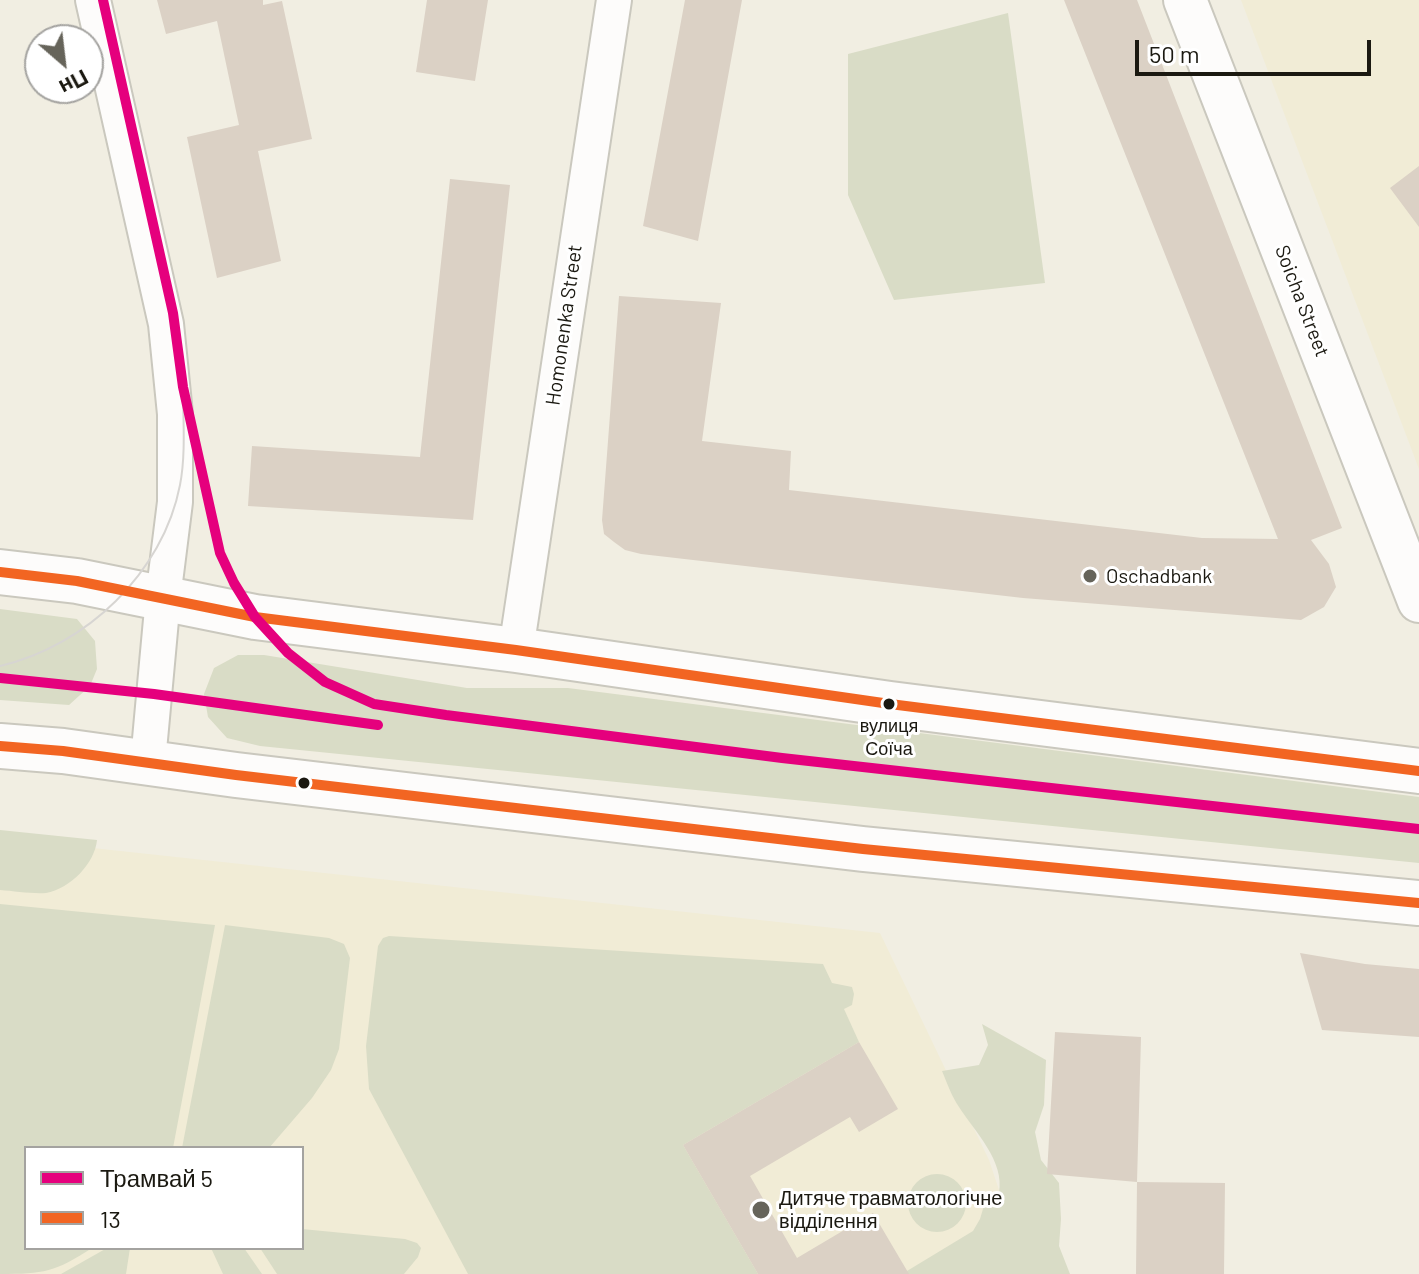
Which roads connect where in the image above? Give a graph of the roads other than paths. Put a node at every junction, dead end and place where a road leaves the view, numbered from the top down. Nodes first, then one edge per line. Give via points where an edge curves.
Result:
1 (93, 0) edge
2 (614, 0) edge
3 (1185, 0) edge
4 (0, 572) edge
5 (163, 598) junction
6 (1419, 601) edge
7 (516, 650) junction
8 (0, 746) edge
9 (148, 761) junction
10 (1419, 771) edge
11 (1419, 903) edge

1 - 5 street via 166,324 176,466
2 - 7 street, Homonenka Street
3 - 6 street, Soicha Street
4 - 5 main road
5 - 7 main road via 255,617
5 - 9 street
7 - 10 main road
8 - 9 main road
9 - 11 main road via 863,849

